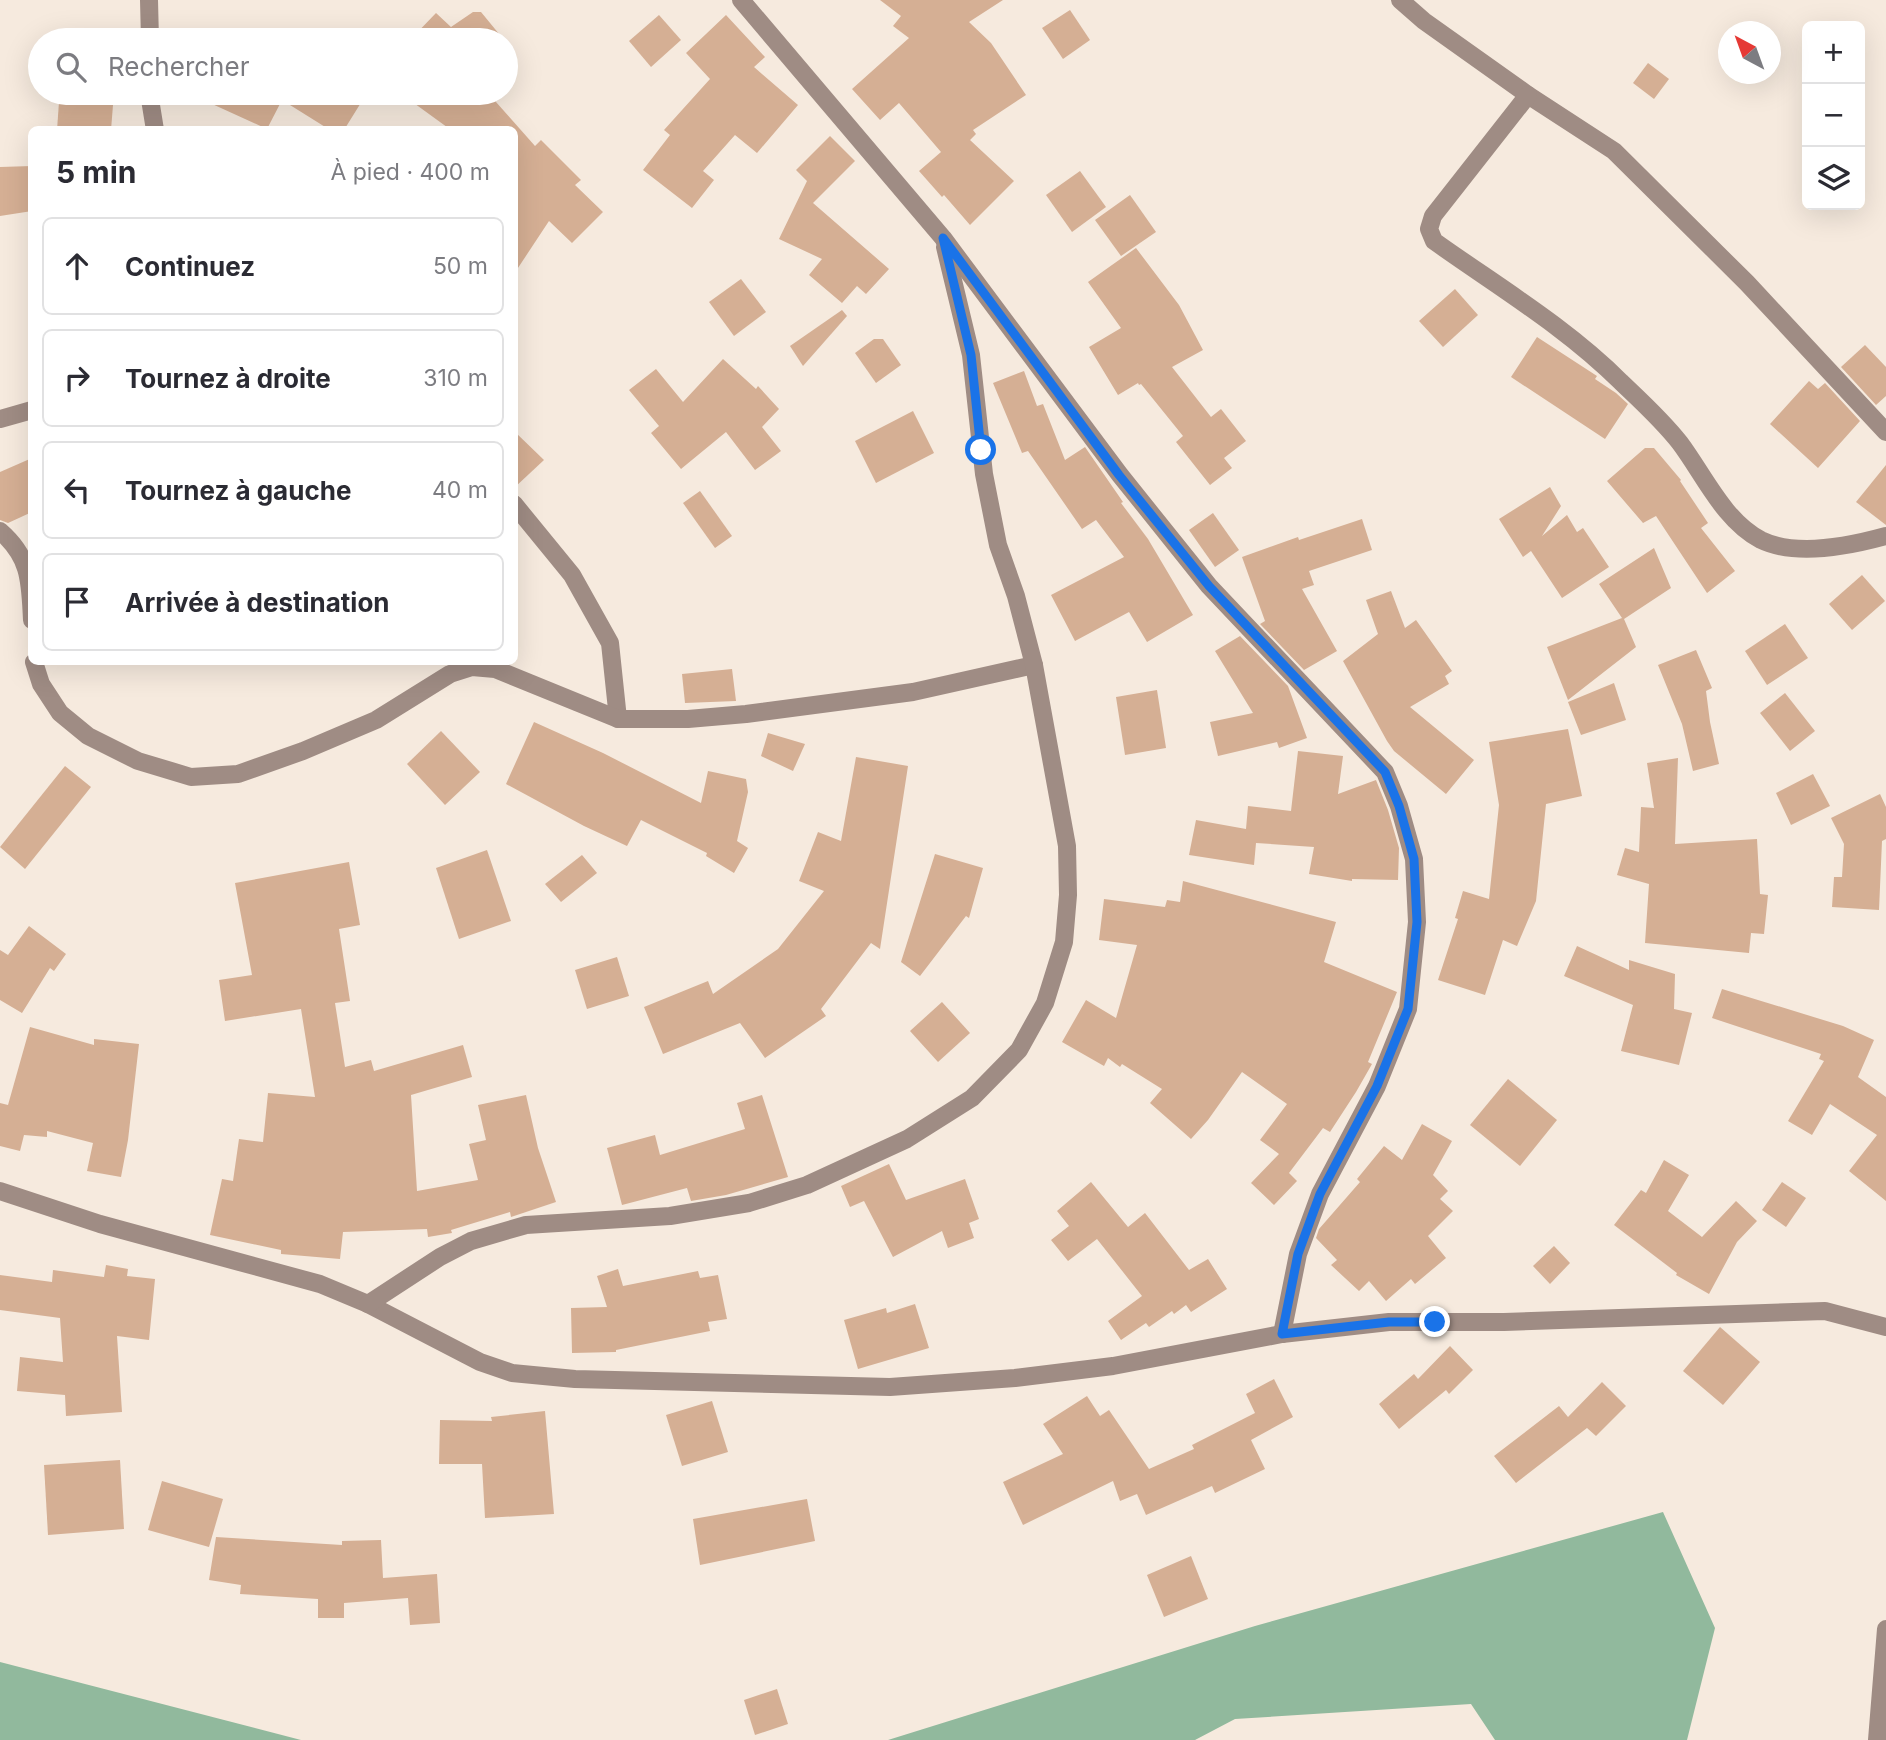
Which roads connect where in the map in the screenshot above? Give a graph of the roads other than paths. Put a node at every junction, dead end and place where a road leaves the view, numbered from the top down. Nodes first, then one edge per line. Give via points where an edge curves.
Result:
1 (149, 0) edge
2 (741, 0) edge
3 (1400, 0) edge
4 (150, 28) edge
5 (1528, 95) junction
6 (151, 105) edge
7 (154, 126) edge
8 (943, 238) junction
9 (28, 411) edge
10 (0, 419) edge
11 (1886, 432) edge
12 (518, 509) edge
13 (0, 531) edge
14 (1886, 536) edge
15 (28, 573) edge
16 (35, 665) edge
17 (1034, 665) junction
18 (618, 719) junction
19 (0, 1191) edge
20 (368, 1304) junction
21 (1886, 1327) edge
22 (1282, 1334) junction
23 (1886, 1629) edge
24 (1877, 1740) edge

1 - 4 street
2 - 8 street
3 - 5 street
5 - 11 street via 1614,151
5 - 14 street via 1433,216 1429,229 1434,241 1566,335 1618,379 1678,441 1740,526 1762,541 1797,550
6 - 7 street
8 - 17 street via 971,355 984,474 998,545
8 - 22 street via 1184,556 1385,772 1399,806 1416,880 1417,922 1408,1009 1377,1086 1320,1194 1298,1254
9 - 10 street
12 - 18 street via 572,575 610,643
13 - 15 street via 13,542
16 - 18 street via 60,713 88,736 138,761 191,777 238,774 303,751 376,720 450,674 472,667 495,669
17 - 18 street via 913,692 746,715
17 - 20 street via 1067,846 1064,942 1045,1003 1019,1050 972,1098 907,1139 807,1185 749,1203 670,1216 526,1225 471,1241
19 - 20 street via 100,1224 320,1284
20 - 22 street via 480,1362 512,1373 575,1379 890,1387 1113,1366
21 - 22 street via 1825,1311 1389,1322
23 - 24 street

